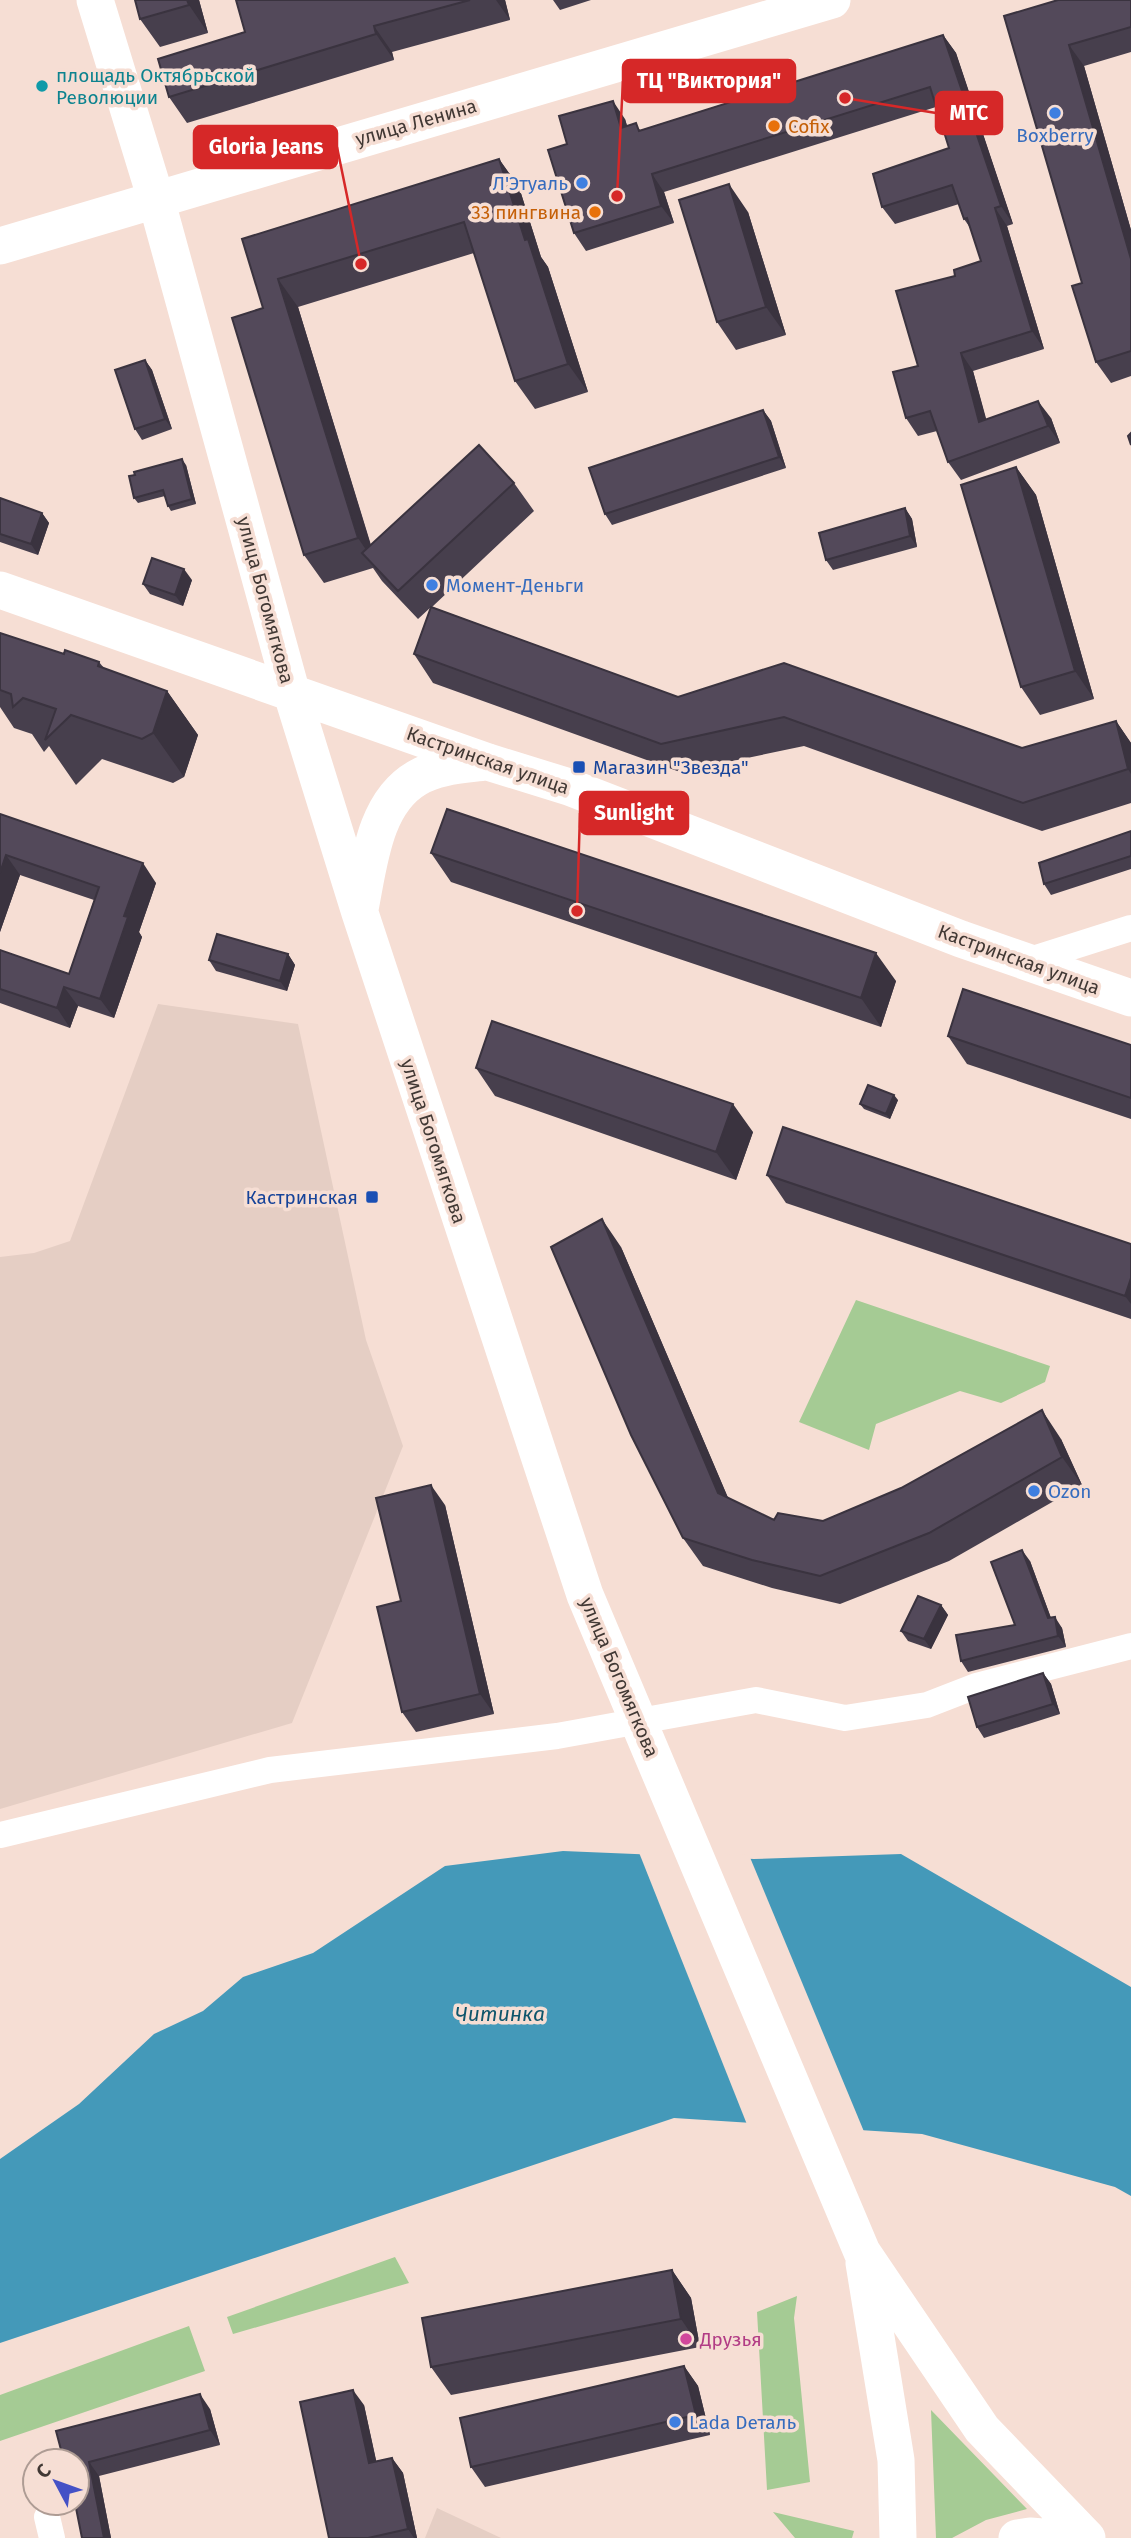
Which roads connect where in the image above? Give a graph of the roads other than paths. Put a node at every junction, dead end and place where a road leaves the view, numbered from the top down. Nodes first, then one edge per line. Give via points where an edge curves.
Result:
1 (95, 0) edge
2 (832, 0) edge
3 (156, 199) junction
4 (0, 246) edge
5 (0, 590) edge
6 (292, 694) junction
7 (488, 762) junction
8 (360, 913) junction
9 (1131, 928) edge
10 (1027, 961) junction
11 (1131, 998) edge
12 (1131, 1646) edge
13 (0, 1835) edge
14 (862, 2252) junction
15 (898, 2538) edge
16 (1017, 2538) edge
17 (1056, 2538) edge
18 (1087, 2538) edge

1 - 3 main road, улица Богомягкова
2 - 3 main road, улица Ленина
3 - 4 main road, улица Ленина
3 - 6 main road, улица Богомягкова
5 - 6 main road, Кастринская улица
6 - 7 main road, Кастринская улица
6 - 8 main road, улица Богомягкова
7 - 8 main road via 441,769 418,777 401,791 381,819
7 - 10 main road, Кастринская улица via 569,787
8 - 14 main road, улица Богомягкова via 585,1594
9 - 10 street
10 - 11 main road, Кастринская улица
12 - 13 street via 976,1686 927,1705 845,1718 756,1700 557,1736 270,1770
14 - 15 main road via 896,2460
14 - 18 main road via 982,2429
16 - 17 main road

